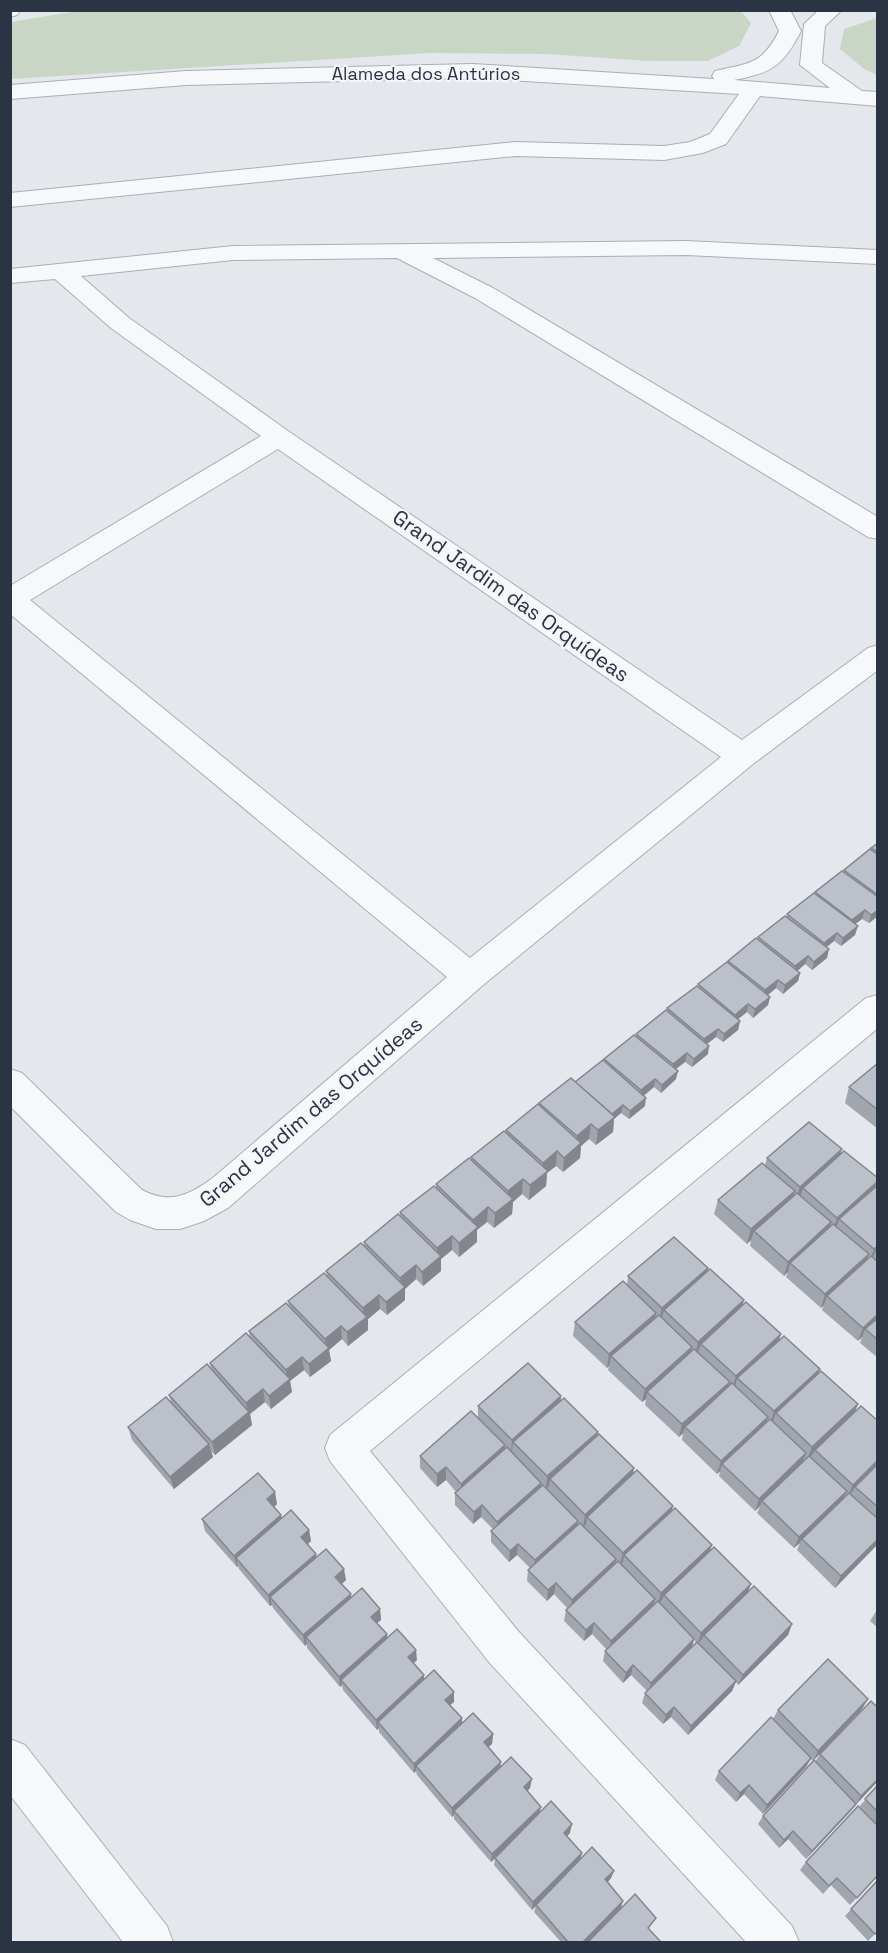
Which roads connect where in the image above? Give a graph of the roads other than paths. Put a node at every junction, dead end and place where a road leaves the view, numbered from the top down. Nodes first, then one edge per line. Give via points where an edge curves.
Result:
1 (779, 10) edge
2 (832, 10) edge
3 (686, 83) junction
4 (754, 88) junction
5 (10, 92) edge
6 (867, 98) edge
7 (10, 200) edge
8 (507, 248) junction
9 (401, 250) junction
10 (824, 252) junction
11 (878, 256) edge
12 (59, 269) junction
13 (10, 276) edge
14 (878, 282) edge
15 (484, 293) junction
16 (279, 437) junction
17 (878, 530) edge
18 (11, 598) edge
19 (878, 655) edge
20 (742, 756) junction
21 (470, 977) junction
22 (878, 1008) edge
23 (10, 1083) edge
24 (10, 1760) edge
25 (152, 1942) edge
26 (776, 1942) edge

1 - 3 street via 790,31 779,55 762,69
2 - 6 street via 814,24 811,65
3 - 4 street, Alameda dos Antúrios
3 - 5 street, Alameda dos Antúrios via 473,71 186,78
4 - 6 street, Alameda dos Antúrios
4 - 7 street via 718,139 695,148 516,149
8 - 9 street
8 - 10 street
8 - 15 street
9 - 12 street via 233,253
9 - 15 street
10 - 11 street
10 - 14 street
12 - 13 street
12 - 16 street, Grand Jardim das Orquídeas via 120,323
15 - 17 street
16 - 18 street
16 - 20 street, Grand Jardim das Orquídeas
18 - 21 street
19 - 20 street, Grand Jardim das Orquídeas
20 - 21 street, Grand Jardim das Orquídeas
21 - 23 street, Grand Jardim das Orquídeas via 227,1188 191,1211 166,1215 146,1212 129,1201
22 - 26 street via 344,1448 504,1647
24 - 25 street

